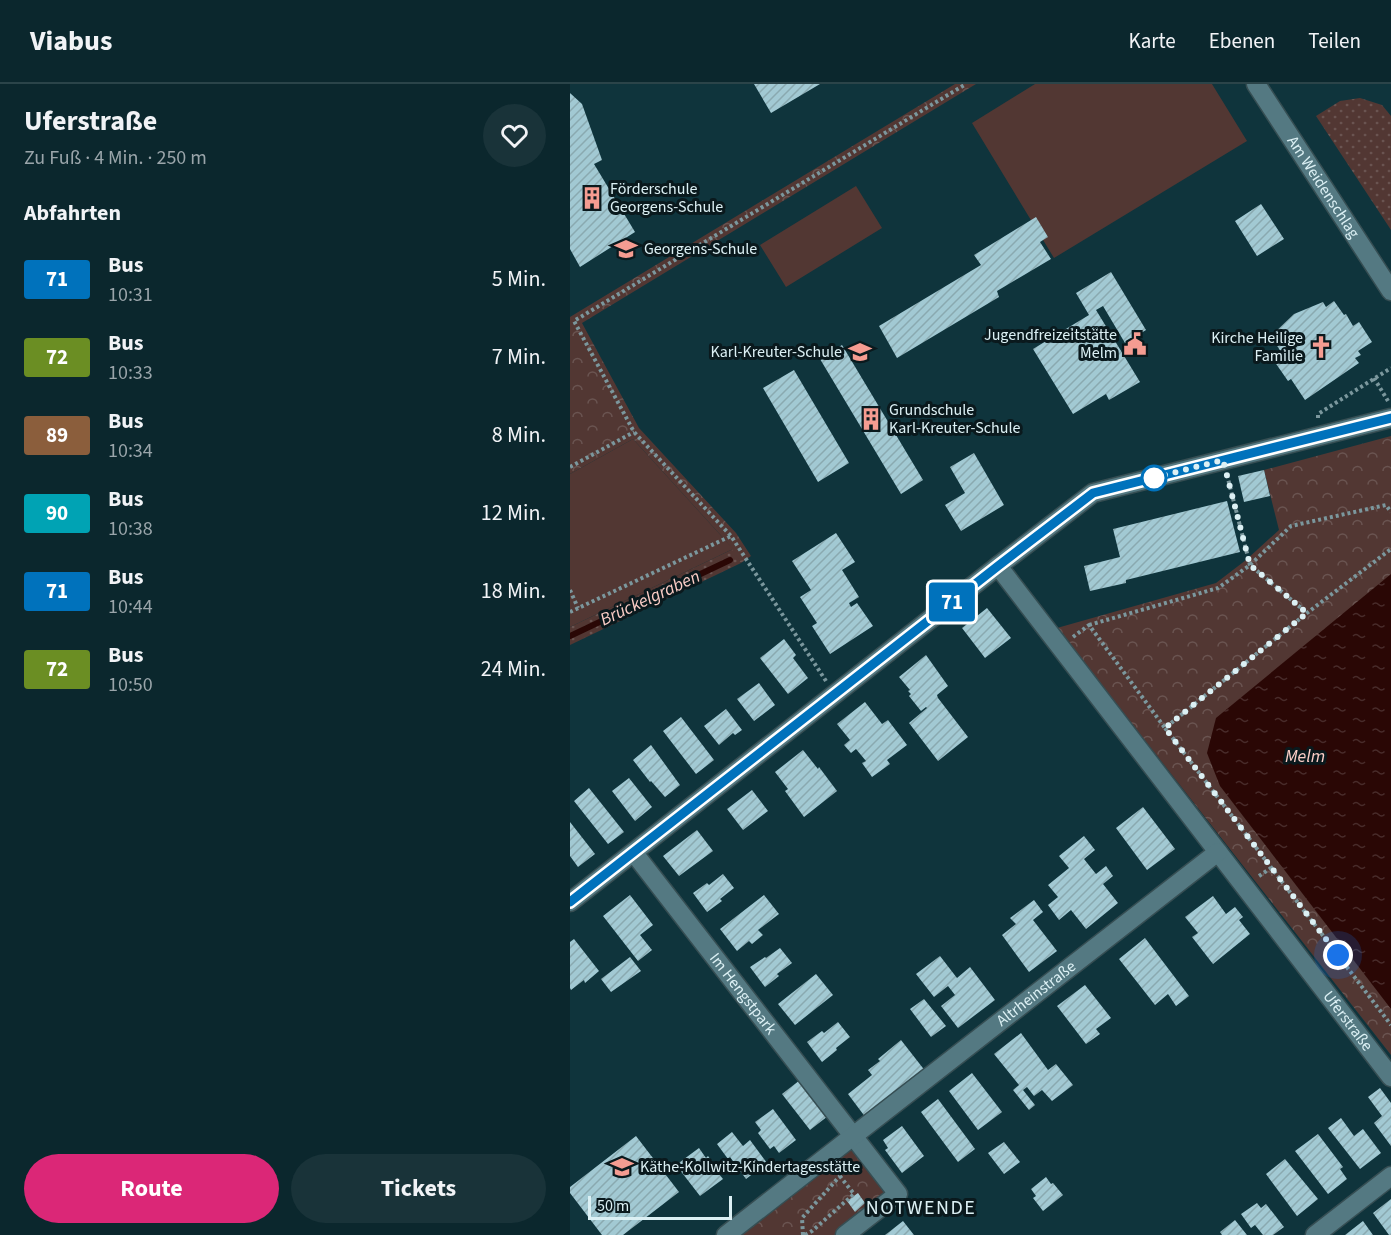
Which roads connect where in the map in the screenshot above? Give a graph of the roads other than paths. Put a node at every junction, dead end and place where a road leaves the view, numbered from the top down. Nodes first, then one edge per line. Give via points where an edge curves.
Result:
1 (1256, 84) edge
2 (1391, 291) edge
3 (1391, 418) edge
4 (998, 566) junction
5 (1218, 852) junction
6 (634, 853) junction
7 (570, 902) edge
8 (1391, 1077) edge
9 (853, 1136) junction
10 (1391, 1176) edge
11 (726, 1235) edge
12 (845, 1235) edge
13 (1315, 1235) edge

1 - 2 street, Am Weidenschlag
3 - 4 street via 1093,493
4 - 5 street, Uferstraße
4 - 6 street
5 - 8 street, Uferstraße
5 - 9 street, Altrheinstraße
6 - 7 street
6 - 9 street, Im Hengstpark
9 - 11 street, Altrheinstraße
9 - 12 street via 898,1194
10 - 13 street

